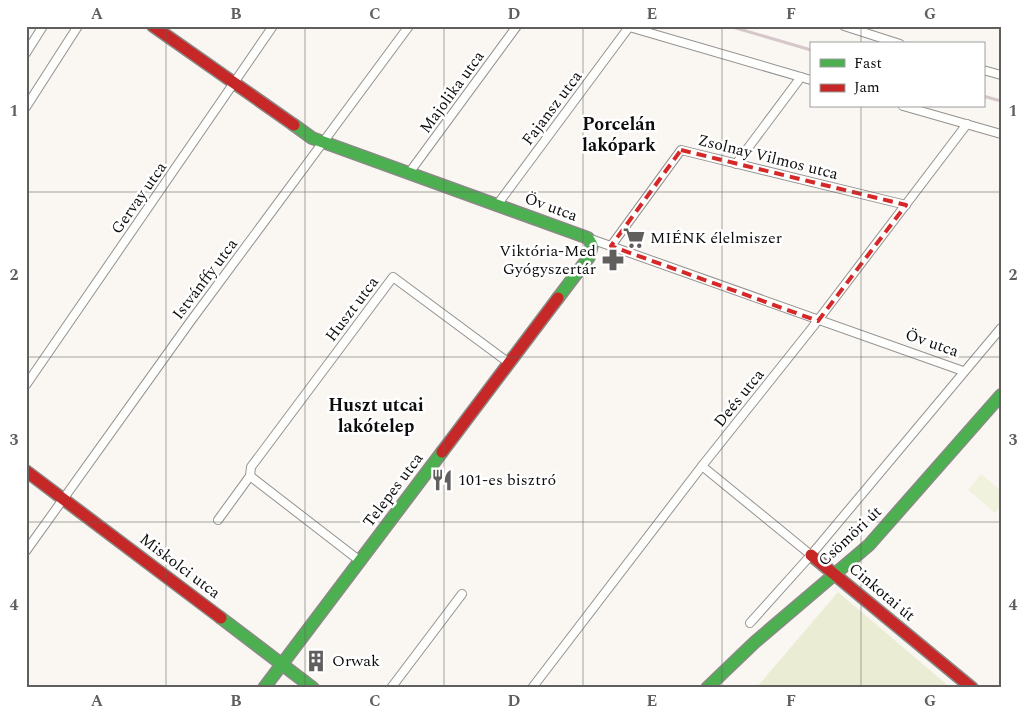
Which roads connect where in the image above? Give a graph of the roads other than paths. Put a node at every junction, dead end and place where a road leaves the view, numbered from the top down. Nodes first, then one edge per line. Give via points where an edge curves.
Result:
1 (43, 26) edge
2 (78, 26) edge
3 (153, 26) edge
4 (273, 26) edge
5 (410, 26) edge
6 (517, 26) edge
7 (844, 26) edge
8 (628, 27) edge
9 (894, 42) edge
10 (26, 53) edge
11 (984, 70) edge
12 (1001, 75) edge
13 (801, 77) junction
14 (810, 80) edge
15 (234, 84) junction
16 (26, 106) edge
17 (910, 108) edge
18 (967, 124) junction
19 (1001, 134) edge
20 (324, 143) junction
21 (736, 164) junction
22 (409, 173) junction
23 (497, 205) junction
24 (906, 205) junction
25 (588, 238) junction
26 (611, 246) junction
27 (818, 321) junction
28 (1001, 328) edge
29 (509, 363) junction
30 (963, 371) junction
31 (26, 385) edge
32 (1001, 395) edge
33 (702, 466) junction
34 (26, 471) edge
35 (250, 476) junction
36 (63, 498) junction
37 (218, 520) dead end
38 (26, 550) edge
39 (811, 555) junction
40 (360, 561) junction
41 (835, 574) junction
42 (462, 594) dead end
43 (750, 623) dead end
44 (282, 664) junction
45 (264, 688) edge
46 (313, 688) edge
47 (391, 688) edge
48 (532, 688) edge
49 (707, 688) edge
50 (972, 688) edge

1 - 10 street
2 - 16 street
3 - 15 street, Öv utca
4 - 15 street, Gervay utca
5 - 20 street, Istvánffy utca
6 - 22 street, Majolika utca
7 - 9 street
8 - 13 street
8 - 23 street, Fajansz utca
11 - 12 street
13 - 14 street
13 - 21 street
15 - 20 street, Öv utca
15 - 31 street, Gervay utca
17 - 18 street
18 - 19 street
18 - 24 street, Deés utca
20 - 22 street, Öv utca
20 - 36 street, Istvánffy utca
21 - 24 street, Zsolnay Vilmos utca
21 - 26 street, Zsolnay Vilmos utca via 681,150
22 - 23 street, Öv utca
23 - 25 street, Öv utca
24 - 27 street, Deés utca
25 - 26 street, Öv utca
25 - 29 street, Telepes utca via 592,251 589,257
26 - 27 street, Öv utca
27 - 30 street, Öv utca
27 - 33 street, Deés utca
28 - 30 street, Csömöri út
29 - 35 street, Huszt utca via 393,277 251,467
29 - 40 street, Telepes utca
30 - 39 street, Csömöri út
32 - 41 street, Csömöri út via 887,526
33 - 39 street, Cinkotai út
33 - 48 street, Deés utca
34 - 36 street, Miskolci utca
35 - 37 street, Huszt utca
35 - 40 street
36 - 38 street, Istvánffy utca
36 - 44 street, Miskolci utca
39 - 41 street, Cinkotai út
39 - 43 street, Csömöri út
40 - 44 street, Telepes utca
41 - 49 street, Csömöri út
41 - 50 street, Cinkotai út
42 - 47 street
44 - 45 street, Telepes utca
44 - 46 street, Miskolci utca

